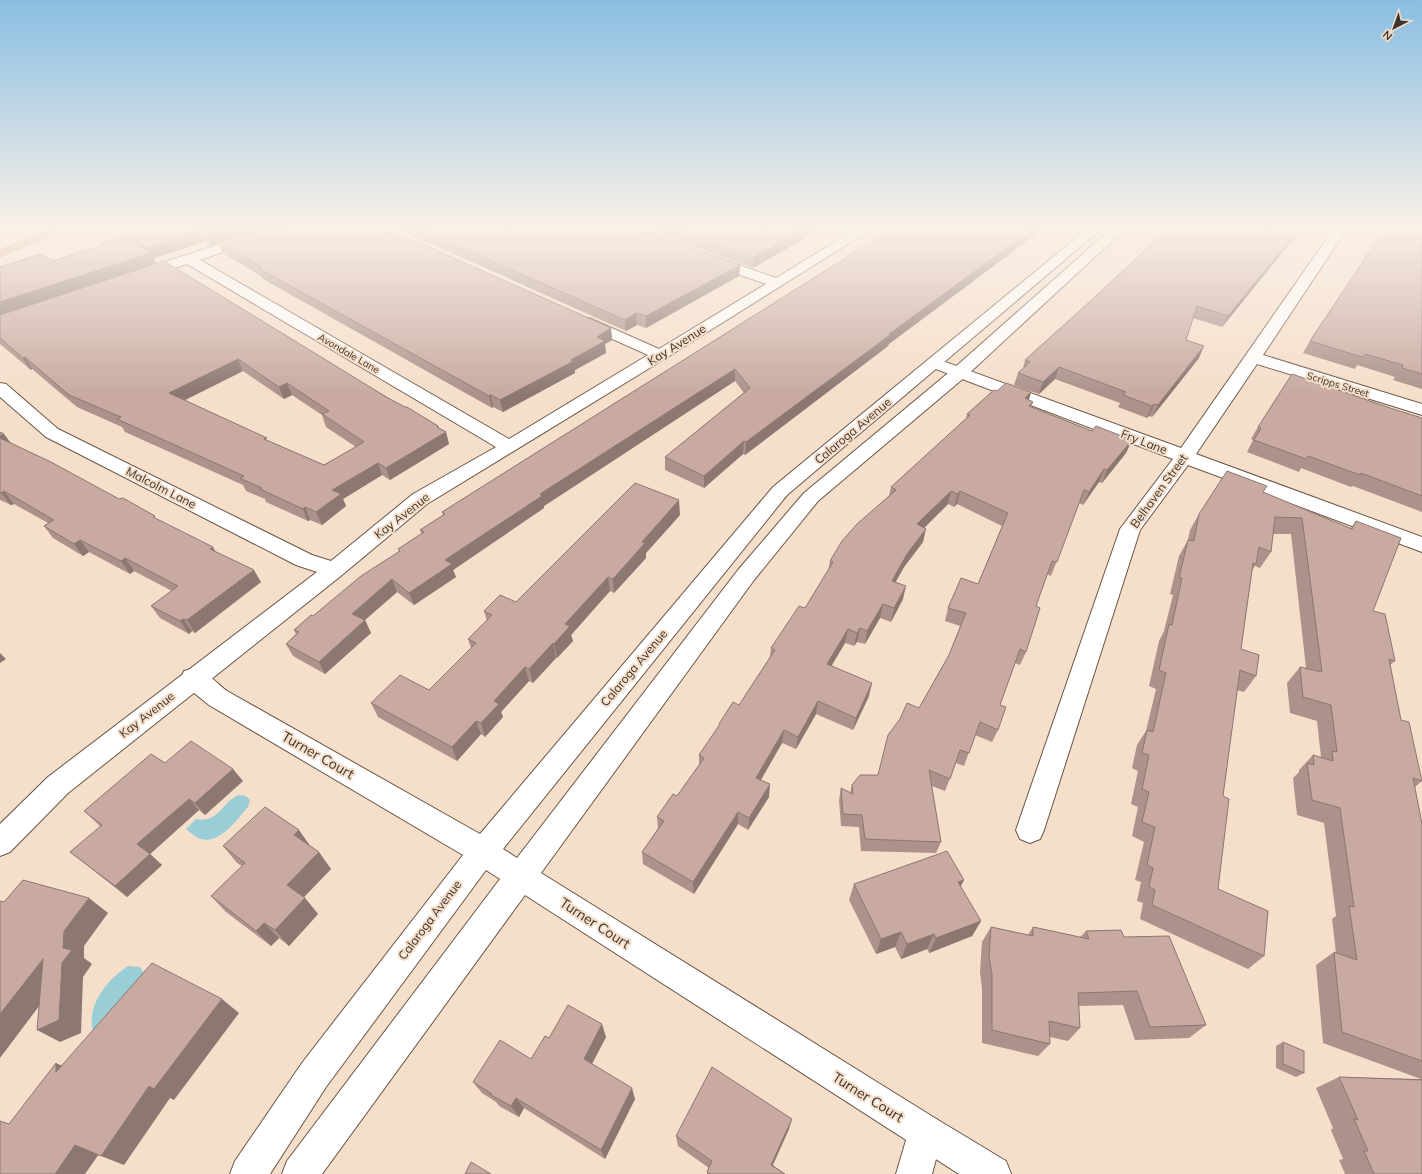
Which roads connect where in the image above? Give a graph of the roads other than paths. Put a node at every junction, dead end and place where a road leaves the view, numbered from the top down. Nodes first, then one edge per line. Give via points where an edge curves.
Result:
1 (233, 285) edge
2 (776, 285) edge
3 (1029, 285) edge
4 (1057, 285) edge
5 (1302, 285) edge
6 (568, 314) edge
7 (660, 355) junction
8 (1253, 357) junction
9 (934, 364) junction
10 (959, 373) junction
11 (0, 388) edge
12 (1422, 410) edge
13 (509, 447) junction
14 (1185, 457) junction
15 (1422, 545) edge
16 (334, 570) junction
17 (193, 678) junction
18 (1030, 830) dead end
19 (0, 843) edge
20 (483, 852) junction
21 (521, 875) junction
22 (924, 1133) junction
23 (248, 1174) edge
24 (300, 1174) edge
25 (914, 1174) edge
26 (994, 1174) edge

1 - 13 street, Avondale Lane
2 - 7 street, Kay Avenue
3 - 9 street, Calaroga Avenue
4 - 10 street, Calaroga Avenue
5 - 8 street, Belhaven Street
6 - 7 street
7 - 13 street, Kay Avenue
8 - 12 street, Scripps Street
8 - 14 street, Belhaven Street
9 - 10 street, Fry Lane
9 - 20 street, Calaroga Avenue via 780,491
10 - 14 street, Fry Lane
10 - 21 street, Calaroga Avenue via 811,497 746,575
11 - 16 street, Malcolm Lane via 52,433 304,560
13 - 16 street, Kay Avenue via 420,500
14 - 15 street, Fry Lane
14 - 18 street, Belhaven Street via 1130,529
16 - 17 street, Kay Avenue
17 - 19 street, Kay Avenue via 58,785
17 - 20 street, Turner Court via 218,698
20 - 21 street, Turner Court
20 - 23 street, Calaroga Avenue via 314,1075
21 - 22 street, Turner Court
21 - 24 street, Calaroga Avenue
22 - 25 street
22 - 26 street, Turner Court

